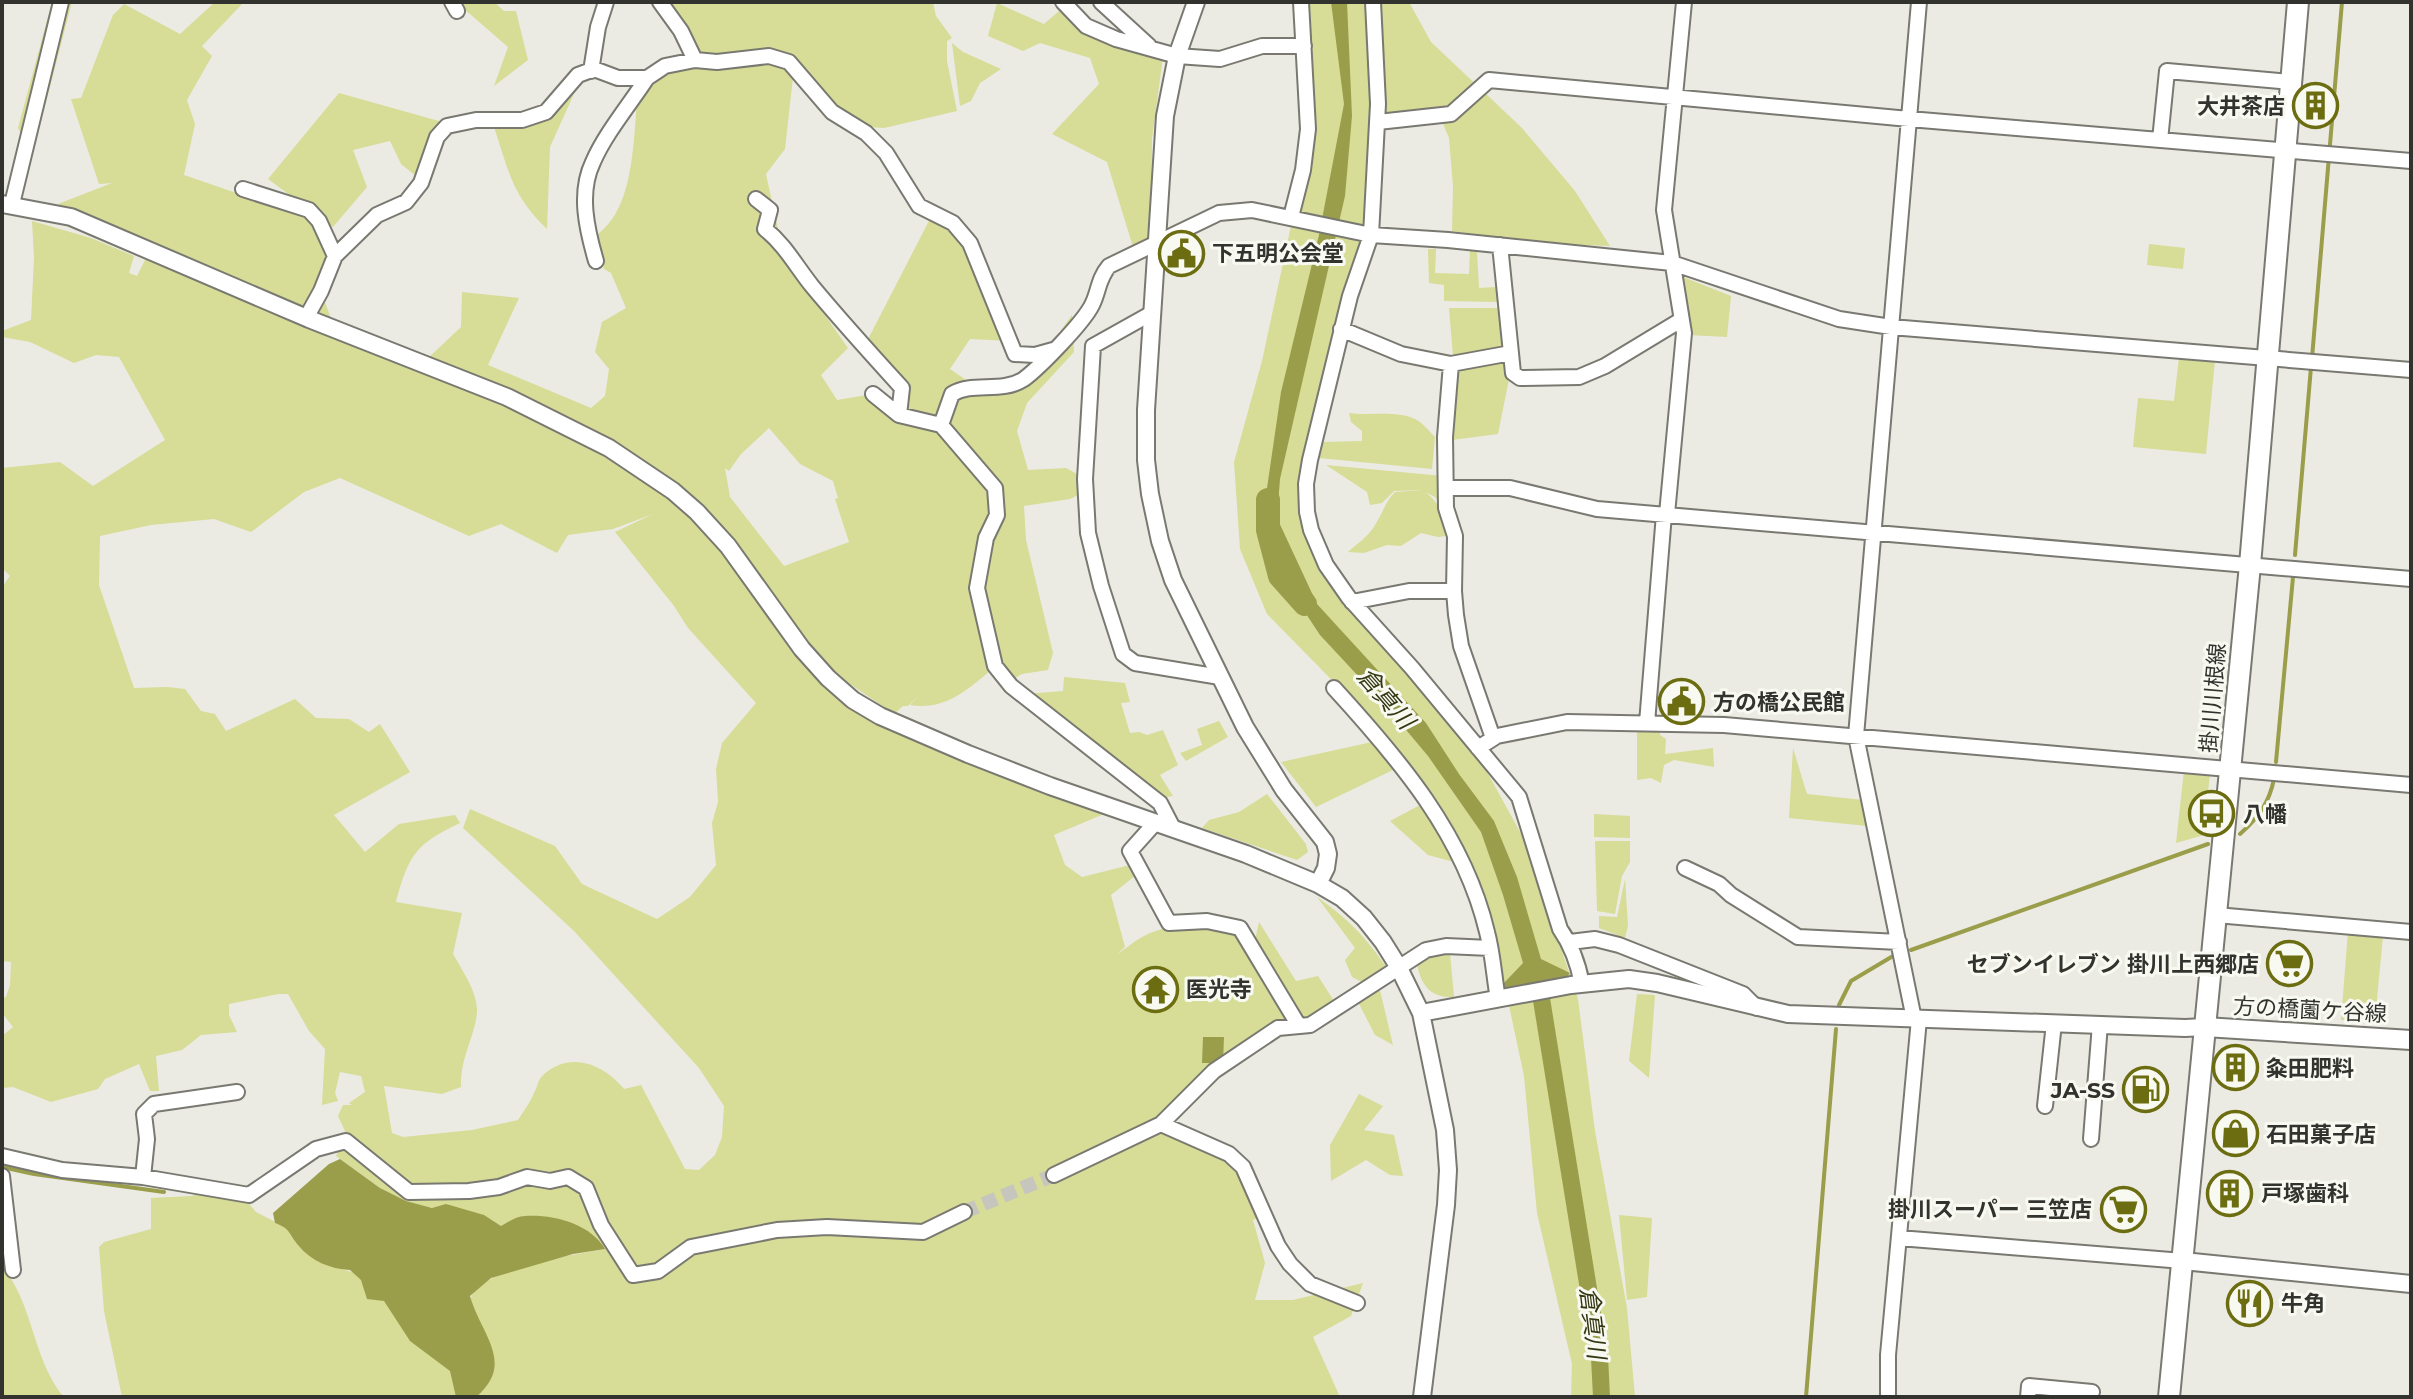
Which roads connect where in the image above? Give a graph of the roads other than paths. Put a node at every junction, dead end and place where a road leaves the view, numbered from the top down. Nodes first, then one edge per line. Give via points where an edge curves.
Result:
1 (61, 2) edge
2 (606, 2) edge
3 (660, 2) edge
4 (1063, 2) edge
5 (1101, 2) edge
6 (1196, 2) edge
7 (1301, 2) edge
8 (1373, 2) edge
9 (1684, 2) edge
10 (1919, 2) edge
11 (2298, 2) edge
12 (1304, 46) junction
13 (1153, 48) junction
14 (1177, 56) junction
15 (695, 60) junction
16 (591, 71) junction
17 (647, 78) junction
18 (2290, 82) junction
19 (1675, 97) junction
20 (1909, 119) junction
21 (1378, 122) junction
22 (2160, 140) junction
23 (2284, 150) junction
24 (2411, 161) edge
25 (243, 189) dead end
26 (756, 199) dead end
27 (7, 204) edge
28 (1295, 218) junction
29 (1371, 235) junction
30 (1156, 245) junction
31 (1500, 245) junction
32 (335, 256) junction
33 (596, 261) dead end
34 (1672, 263) junction
35 (1152, 313) junction
36 (306, 318) junction
37 (1681, 320) junction
38 (1891, 327) junction
39 (1341, 329) junction
40 (1054, 350) junction
41 (1511, 353) junction
42 (2266, 358) junction
43 (1451, 364) junction
44 (2411, 370) edge
45 (873, 394) dead end
46 (899, 415) junction
47 (941, 425) junction
48 (1446, 488) junction
49 (1666, 514) junction
50 (1873, 531) junction
51 (2250, 565) junction
52 (2411, 579) edge
53 (1454, 591) junction
54 (1352, 602) junction
55 (1220, 677) junction
56 (1334, 688) dead end
57 (1647, 723) junction
58 (1856, 736) junction
59 (1493, 738) junction
60 (1478, 748) junction
61 (2230, 770) junction
62 (2411, 785) edge
63 (1156, 822) junction
64 (1173, 828) junction
65 (1685, 868) dead end
66 (1318, 884) junction
67 (2216, 915) junction
68 (2411, 932) edge
69 (1570, 942) junction
70 (1899, 942) junction
71 (1490, 948) junction
72 (1398, 966) junction
73 (1577, 984) junction
74 (1502, 998) junction
75 (1758, 1008) junction
76 (1421, 1013) junction
77 (1917, 1019) junction
78 (2054, 1023) junction
79 (2100, 1024) junction
80 (1299, 1026) junction
81 (2205, 1027) junction
82 (2411, 1040) edge
83 (237, 1092) dead end
84 (2045, 1106) dead end
85 (1161, 1124) junction
86 (2091, 1139) dead end
87 (2, 1156) edge
88 (1054, 1175) tunnel mouth
89 (2, 1176) edge
90 (143, 1177) junction
91 (964, 1212) tunnel mouth
92 (1899, 1238) junction
93 (2183, 1261) junction
94 (13, 1270) dead end
95 (2411, 1284) edge
96 (1357, 1303) dead end
97 (2092, 1392) dead end
98 (1422, 1397) edge
99 (1888, 1397) edge
100 (2028, 1397) edge
101 (2169, 1397) edge

1 - 27 street
2 - 16 street
3 - 15 street
4 - 13 street via 1086,26
5 - 13 street
6 - 14 street
7 - 12 street
8 - 21 street
9 - 19 street
10 - 20 street
11 - 18 main road, 掛川川根線
12 - 14 street via 1262,46 1220,59
12 - 28 street via 1308,129
13 - 14 street
14 - 30 street via 1165,116
15 - 17 street via 665,66
15 - 40 street via 769,56 789,62 832,112 886,153 919,206 953,223 970,243 1015,354
16 - 17 street
16 - 32 street via 578,75 546,112 522,120 447,126 437,137 421,183 406,202 377,215
17 - 33 street via 592,164 586,228
18 - 22 street via 2167,71
18 - 23 main road, 掛川川根線
19 - 20 street
19 - 21 street via 1489,80 1451,114
19 - 34 street via 1664,210
20 - 22 street
20 - 38 street
21 - 29 street
22 - 23 street
23 - 24 street
23 - 42 main road, 掛川川根線
25 - 32 street via 309,210
26 - 46 street via 770,210 765,229 783,243 818,293 902,388
27 - 36 street via 71,217
28 - 29 street
28 - 30 street via 1252,210 1219,213
29 - 31 street
29 - 39 street
30 - 35 street
30 - 40 street via 1109,266 1083,321
31 - 34 street
31 - 41 street
32 - 36 street
34 - 37 street
34 - 38 street via 1839,319
35 - 55 street via 1146,410 1150,494 1173,580
35 - 55 street via 1093,346 1085,479 1088,533 1123,654 1135,663
36 - 63 street via 507,397 645,471 697,512 728,546 802,649 853,700 968,754
37 - 41 street via 1579,377 1520,378 1513,373
37 - 49 street
38 - 42 street
38 - 50 street
39 - 43 street via 1401,354
39 - 54 street via 1306,484 1311,530 1326,565
40 - 47 street via 1023,379 986,389 963,387 952,394
41 - 43 street
42 - 44 street
42 - 51 main road, 掛川川根線
43 - 48 street
45 - 46 street
46 - 47 street
47 - 64 street via 997,496 997,515 986,538 977,588 995,666 1011,686 1160,803
48 - 49 street via 1510,488 1597,509
48 - 53 street via 1455,536
49 - 50 street
49 - 57 street
50 - 51 street
50 - 58 street
51 - 52 street
51 - 61 main road, 掛川川根線
53 - 54 street via 1409,591
53 - 59 street via 1461,646
54 - 60 street
55 - 66 street via 1284,790 1325,842 1326,868
56 - 71 street via 1412,777 1440,819 1476,896
57 - 58 street
57 - 59 street via 1567,722
58 - 61 street
58 - 70 street
59 - 60 street
60 - 69 street via 1519,797 1560,929
61 - 62 street
61 - 67 main road, 掛川川根線
63 - 64 street
63 - 80 street via 1130,851 1169,923 1207,921 1240,928
64 - 66 street
65 - 70 street via 1719,884 1798,937
66 - 72 street via 1364,918
67 - 68 street
67 - 81 main road, 掛川川根線
69 - 73 street via 1578,963
69 - 75 street via 1595,939 1619,945 1743,994
70 - 77 street
71 - 72 street via 1446,946
71 - 74 street
72 - 76 street
72 - 80 street via 1310,1025
73 - 74 street
73 - 75 street via 1629,979
74 - 76 street
75 - 77 street
76 - 98 street via 1448,1170
77 - 78 street
77 - 92 street
78 - 79 street
78 - 84 street
79 - 81 street
79 - 86 street
80 - 85 street via 1278,1028 1214,1071
81 - 82 main road, 方の橋薗ケ谷線
81 - 93 main road, 掛川川根線
83 - 90 street via 154,1104 144,1114
85 - 88 street
85 - 96 street via 1229,1154 1243,1167 1290,1264 1310,1284
87 - 90 street via 62,1170
89 - 94 street
90 - 91 street via 249,1195 316,1149 346,1141 409,1192 469,1191 527,1177 568,1177 586,1188 601,1225 633,1275 658,1271 691,1247 777,1230 923,1232
92 - 93 street
92 - 99 street
93 - 95 street
93 - 101 main road, 掛川川根線
97 - 100 street via 2029,1386

